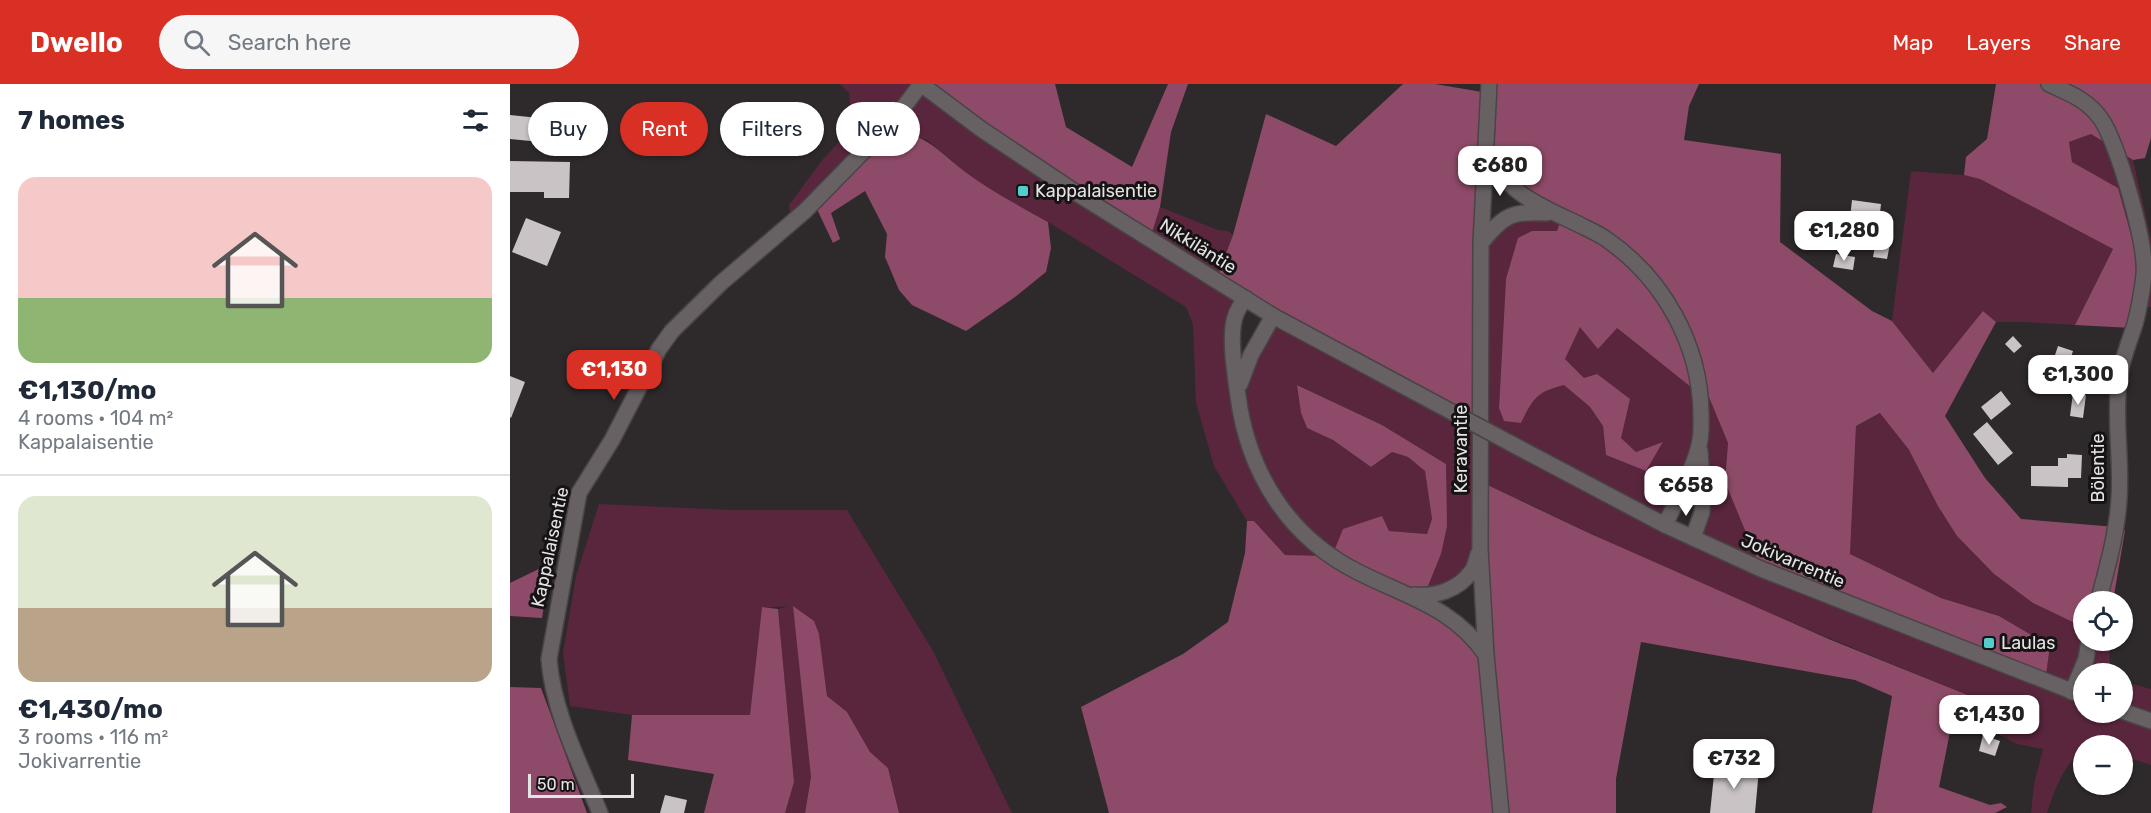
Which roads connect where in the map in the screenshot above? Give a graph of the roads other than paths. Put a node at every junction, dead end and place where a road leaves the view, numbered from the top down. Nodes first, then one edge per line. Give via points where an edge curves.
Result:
1 (921, 84) edge
2 (1489, 84) edge
3 (2049, 84) edge
4 (1485, 149) junction
5 (1554, 213) junction
6 (1481, 243) junction
7 (1245, 298) junction
8 (1273, 316) junction
9 (1237, 392) junction
10 (1435, 403) joint
11 (1699, 445) junction
12 (1665, 525) junction
13 (1693, 538) junction
14 (1480, 548) junction
15 (2101, 591) edge
16 (1407, 594) junction
17 (1486, 655) junction
18 (2073, 692) edge
19 (2133, 715) edge
20 (2151, 721) edge
21 (600, 813) edge
22 (1501, 813) edge

1 - 7 street, Nikkiläntie via 1084,198
1 - 21 street, Kappalaisentie via 894,120 805,211 672,331 579,493 549,659 550,678
2 - 4 street, Keravantie
3 - 15 street, Bölentie via 2081,99 2101,119 2111,138 2141,240 2144,273 2139,308 2117,399 2116,526
4 - 5 street via 1500,175 1516,191
4 - 6 street, Keravantie
5 - 6 street via 1521,212 1505,218
5 - 11 street via 1606,238 1659,289 1681,326 1694,362 1701,395
6 - 14 street, Keravantie
7 - 8 street, Nikkiläntie
7 - 9 street via 1234,327
8 - 9 street via 1244,369
8 - 10 street, Nikkiläntie
9 - 16 street via 1258,471 1292,521 1340,561
10 - 12 street, Jokivarrentie, bridge
11 - 12 street
11 - 13 street via 1702,512
12 - 13 street, Jokivarrentie
13 - 18 street, Jokivarrentie via 1818,593
14 - 16 street via 1472,572 1456,587 1424,596
14 - 17 street, Keravantie
16 - 17 street via 1467,631
17 - 22 street, Keravantie
19 - 20 street

